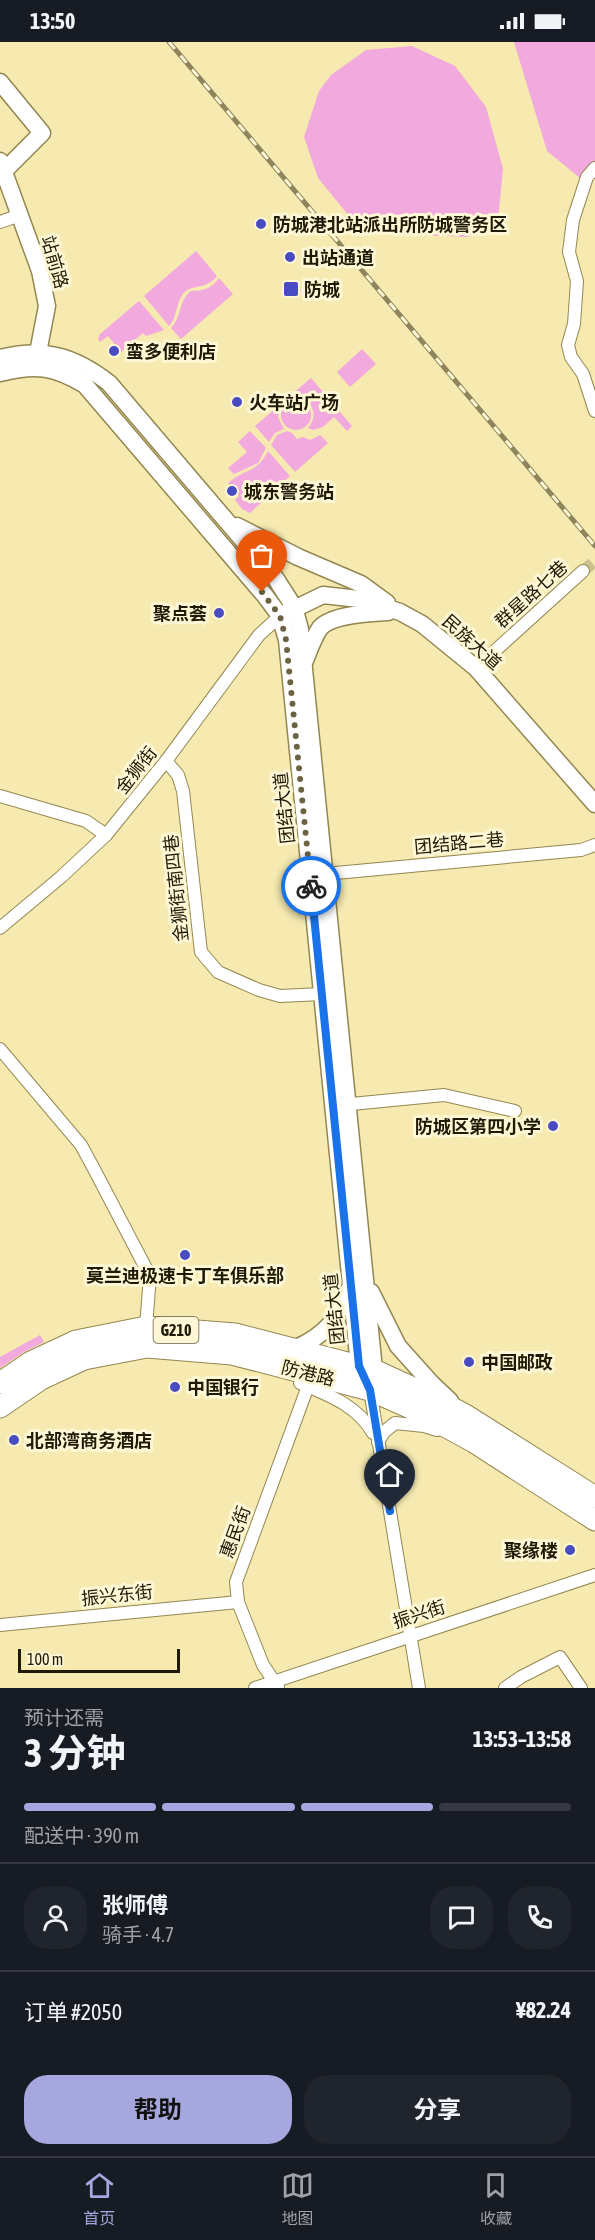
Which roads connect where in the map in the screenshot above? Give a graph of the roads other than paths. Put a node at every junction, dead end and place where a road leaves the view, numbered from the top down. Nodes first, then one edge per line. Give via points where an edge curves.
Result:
1 (0, 82) edge
2 (2, 166) edge
3 (595, 168) edge
4 (20, 215) junction
5 (0, 222) edge
6 (0, 358) edge
7 (37, 359) junction
8 (0, 373) edge
9 (595, 411) edge
10 (227, 520) junction
11 (583, 571) tunnel mouth
12 (287, 612) junction
13 (400, 612) junction
14 (304, 663) junction
15 (476, 668) junction
16 (166, 761) junction
17 (0, 796) edge
18 (595, 804) edge
19 (106, 834) junction
20 (595, 845) edge
21 (325, 874) junction
22 (0, 928) edge
23 (322, 994) junction
24 (0, 1049) edge
25 (341, 1105) junction
26 (515, 1111) dead end
27 (358, 1283) junction
28 (146, 1327) junction
29 (294, 1349) junction
30 (232, 1354) junction
31 (368, 1375) junction
32 (0, 1383) edge
33 (308, 1386) junction
34 (0, 1407) edge
35 (466, 1416) junction
36 (378, 1442) junction
37 (474, 1442) junction
38 (595, 1497) edge
39 (595, 1520) edge
40 (595, 1575) edge
41 (238, 1602) junction
42 (0, 1625) edge
43 (411, 1636) junction
44 (277, 1685) edge
45 (255, 1688) edge
46 (419, 1688) edge
47 (505, 1688) edge
48 (581, 1688) edge

1 - 2 main road, 站前路 via 42,133
2 - 4 main road, 站前路
3 - 9 street via 587,177 573,220 569,252 577,281 568,345
4 - 5 street
4 - 7 main road, 站前路 via 40,271 47,306
6 - 7 main road
7 - 8 main road
7 - 10 main road, 团结大道 via 73,360 95,372 115,389
7 - 12 main road, 团结大道 via 85,385 266,597
10 - 12 main road, 团结大道 via 276,579
10 - 13 main road via 289,553 361,584
11 - 15 street, 群星路七巷
12 - 13 main road, 民族大道 via 323,595 359,599
12 - 14 main road, 团结大道 via 300,629
12 - 16 street, 金狮街 via 259,635
12 - 23 main road, 团结大道 via 286,640
13 - 14 main road via 354,613 322,626
13 - 15 main road, 民族大道 via 422,624
14 - 21 main road, 团结大道
15 - 18 main road, 民族大道
16 - 19 street, 金狮街
16 - 23 street, 金狮街南四巷 via 178,775 183,791 201,952 218,972 259,990 280,996
17 - 19 street via 86,821
19 - 22 street, 金狮街
20 - 21 street, 团结路二巷 via 581,850
21 - 25 main road, 团结大道
23 - 25 main road, 团结大道
24 - 28 street via 81,1145 94,1169 150,1276
25 - 26 street via 444,1095
25 - 27 main road, 团结大道
27 - 29 main road via 328,1328 315,1340
27 - 31 main road, 团结大道
27 - 35 main road via 398,1347
28 - 29 highway, 防港路 / G210 via 235,1334
28 - 32 highway, 防港路 / G210 via 76,1341 31,1362
29 - 31 highway, 防港路 / G210
30 - 31 highway, 防港路 / G210
30 - 33 street
30 - 34 highway, 防港路 / G210 via 147,1347 84,1359 40,1379
31 - 35 highway, 防港路 / G210 via 426,1394
31 - 36 street
31 - 37 highway, 防港路 / G210 via 415,1410
33 - 36 street via 338,1399 365,1419
33 - 41 street, 惠民街 via 236,1582
35 - 38 highway, 防港路 / G210
36 - 37 street via 395,1423 424,1426
36 - 43 street
37 - 39 highway, 防港路 / G210
40 - 43 street, 振兴街
41 - 42 street, 振兴东街
41 - 44 street, 惠民街 via 263,1665
43 - 44 street, 振兴街
43 - 46 street
44 - 45 street, 振兴街
47 - 48 street via 560,1657

